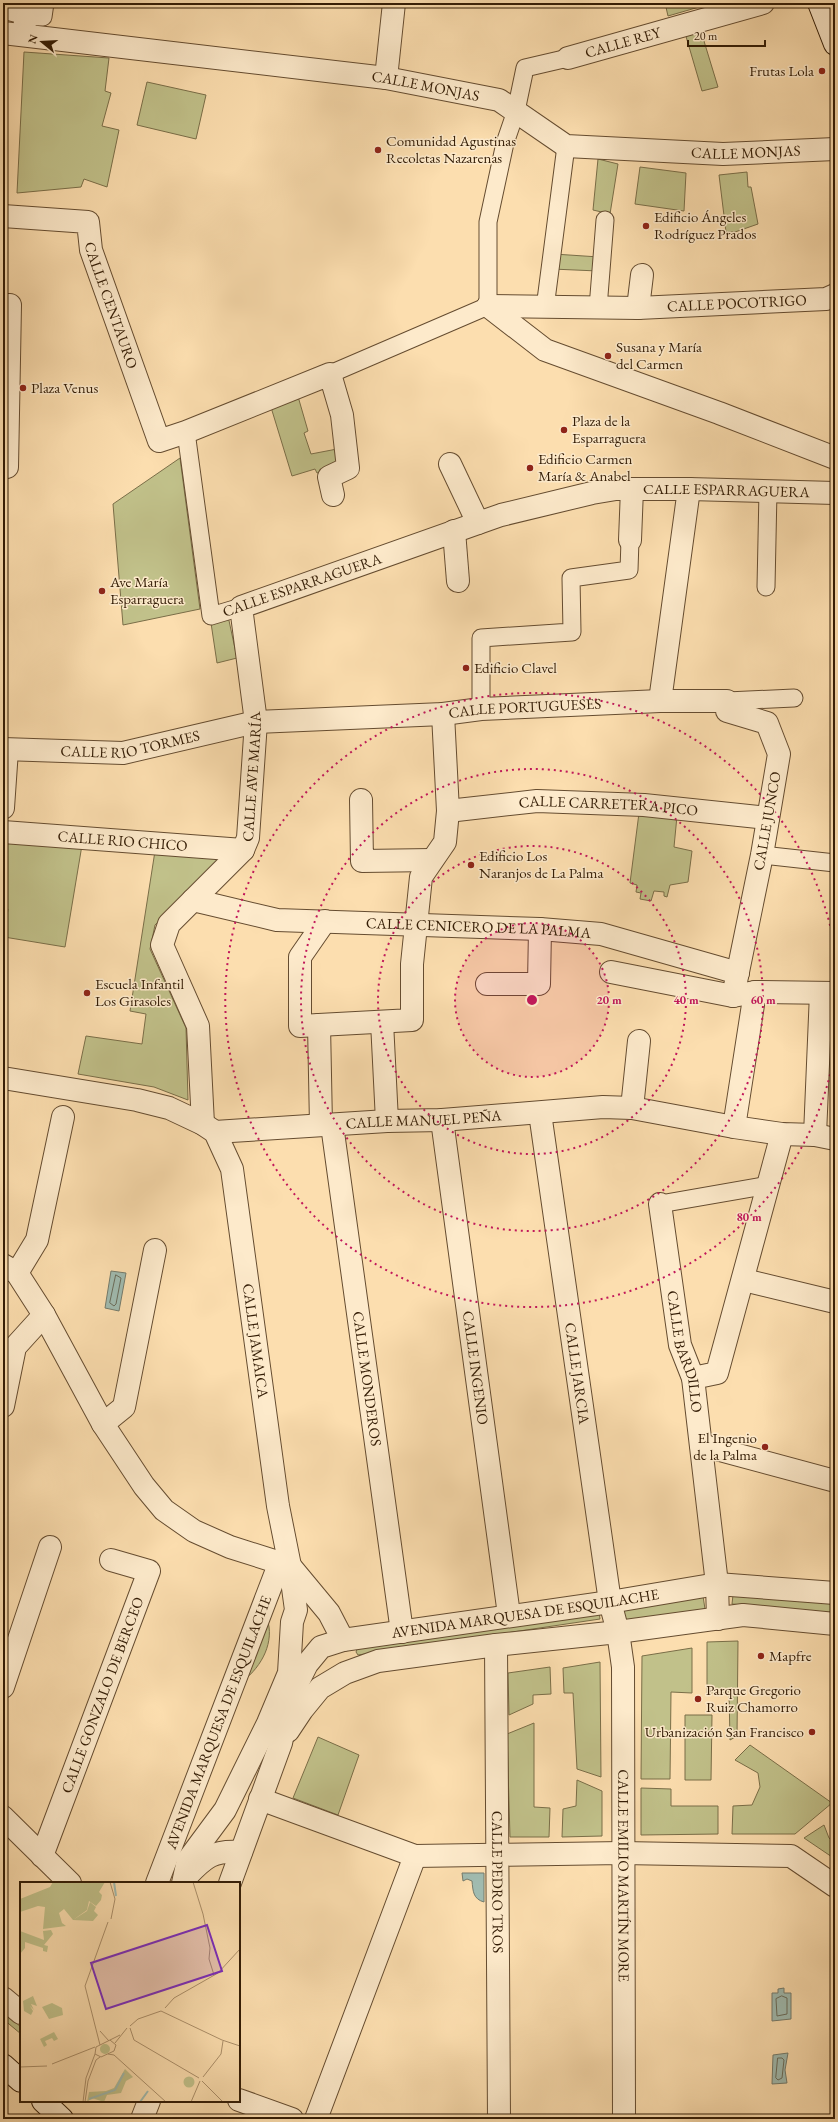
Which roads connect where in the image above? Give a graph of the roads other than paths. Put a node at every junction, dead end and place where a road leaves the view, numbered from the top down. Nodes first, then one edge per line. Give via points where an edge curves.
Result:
1 (4, 3) edge
2 (45, 3) edge
3 (394, 3) edge
4 (763, 3) edge
5 (819, 3) edge
6 (20, 22) edge
7 (835, 44) edge
8 (568, 58) joint
9 (386, 78) junction
10 (516, 111) junction
11 (566, 146) junction
12 (835, 149) edge
13 (3, 216) edge
14 (605, 220) dead end
15 (642, 275) dead end
16 (835, 295) edge
17 (3, 304) edge
18 (488, 306) junction
19 (545, 308) junction
20 (598, 308) junction
21 (638, 308) junction
22 (330, 374) junction
23 (186, 432) junction
24 (835, 458) edge
25 (450, 464) dead end
26 (3, 467) edge
27 (632, 489) junction
28 (689, 489) junction
29 (768, 491) junction
30 (835, 493) edge
31 (333, 495) dead end
32 (478, 523) junction
33 (454, 531) junction
34 (630, 540) joint
35 (458, 581) dead end
36 (766, 587) dead end
37 (241, 607) junction
38 (794, 698) dead end
39 (660, 701) junction
40 (727, 701) junction
41 (481, 709) junction
42 (443, 714) junction
43 (256, 722) junction
44 (5, 750) edge
45 (361, 800) dead end
46 (3, 808) edge
47 (448, 811) junction
48 (768, 818) junction
49 (3, 832) edge
50 (243, 850) junction
51 (762, 855) junction
52 (432, 860) junction
53 (835, 863) edge
54 (193, 900) junction
55 (325, 921) junction
56 (417, 926) junction
57 (540, 929) junction
58 (611, 972) dead end
59 (738, 973) junction
60 (487, 984) dead end
61 (755, 992) junction
62 (828, 993) edge
63 (733, 996) junction
64 (382, 1022) junction
65 (319, 1025) junction
66 (639, 1041) dead end
67 (3, 1078) edge
68 (632, 1108) junction
69 (540, 1114) junction
70 (63, 1117) dead end
71 (442, 1120) junction
72 (387, 1121) junction
73 (326, 1125) junction
74 (734, 1127) junction
75 (209, 1128) junction
76 (782, 1134) junction
77 (825, 1137) edge
78 (769, 1186) junction
79 (660, 1204) joint
80 (155, 1250) dead end
81 (10, 1269) edge
82 (744, 1280) junction
83 (835, 1302) edge
84 (44, 1315) junction
85 (694, 1378) junction
86 (3, 1406) edge
87 (103, 1424) junction
88 (701, 1445) junction
89 (835, 1482) edge
90 (50, 1547) dead end
91 (111, 1560) dead end
92 (285, 1564) junction
93 (717, 1584) junction
94 (835, 1593) edge
95 (610, 1602) junction
96 (509, 1616) junction
97 (718, 1619) junction
98 (835, 1624) edge
99 (402, 1632) junction
100 (618, 1632) junction
101 (343, 1640) junction
102 (496, 1645) junction
103 (289, 1673) joint
104 (3, 1687) edge
105 (281, 1743) junction
106 (260, 1799) junction
107 (3, 1817) edge
108 (240, 1852) junction
109 (622, 1853) junction
110 (42, 1856) junction
111 (415, 1856) junction
112 (496, 1856) junction
113 (69, 1882) edge
114 (157, 1882) edge
115 (183, 1882) edge
116 (230, 1882) edge
117 (835, 1886) edge
118 (3, 1998) edge
119 (20, 2012) edge
120 (3, 2065) edge
121 (20, 2080) edge
122 (240, 2100) edge
123 (44, 2102) edge
124 (149, 2102) edge
125 (62, 2119) edge
126 (142, 2119) edge
127 (292, 2119) edge
128 (316, 2119) edge
129 (499, 2119) edge
130 (624, 2119) edge

1 - 6 street via 3,10
2 - 6 street via 44,17
3 - 9 street
4 - 8 street, CALLE REY
5 - 7 street
6 - 9 street, CALLE MONJAS
8 - 10 street, CALLE REY via 525,68
9 - 10 street, CALLE MONJAS via 499,100
10 - 11 street, CALLE MONJAS
10 - 18 street via 505,143 488,222
11 - 12 street, CALLE MONJAS via 723,154
11 - 19 street
13 - 23 street, CALLE CENTAURO via 88,222 91,250 159,441
14 - 20 street
15 - 21 street
16 - 21 street, CALLE POCOTRIGO via 826,299
17 - 26 street via 10,305 7,467
18 - 19 street, CALLE POCOTRIGO
18 - 22 street
18 - 24 street via 545,350
19 - 20 street, CALLE POCOTRIGO
20 - 21 street, CALLE POCOTRIGO
22 - 23 street
22 - 31 street via 342,415 348,468 329,477
23 - 37 street, CALLE ESPARRAGUERA via 211,616
25 - 32 street
27 - 28 street, CALLE ESPARRAGUERA
27 - 32 street, CALLE ESPARRAGUERA via 592,493
27 - 34 street
28 - 29 street, CALLE ESPARRAGUERA
28 - 39 street
29 - 30 street, CALLE ESPARRAGUERA
29 - 36 street
32 - 33 street, CALLE ESPARRAGUERA
33 - 35 street
33 - 37 street, CALLE ESPARRAGUERA
34 - 41 street via 629,570 571,578 572,632 481,638
37 - 43 street, CALLE AVE MARÍA
38 - 40 street, CALLE PORTUGUESES
39 - 40 street, CALLE PORTUGUESES
39 - 41 street, CALLE PORTUGUESES
40 - 48 street, CALLE JUNCO via 727,711 767,723 779,754
41 - 42 street, CALLE PORTUGUESES
42 - 43 street, CALLE PORTUGUESES
42 - 47 street
43 - 44 street, CALLE RIO TORMES via 122,754
43 - 50 street, CALLE AVE MARÍA via 248,838
44 - 46 street
45 - 52 street via 362,861
47 - 48 street, CALLE CARRETERA PICO via 537,801 644,805
47 - 52 street via 445,842
48 - 51 street, CALLE JUNCO
49 - 50 street, CALLE RIO CHICO
50 - 54 street, CALLE AVE MARÍA
51 - 53 street
51 - 59 street, CALLE JUNCO
52 - 56 street via 421,877
54 - 55 street, CALLE CENICERO DE LA PALMA via 276,920
54 - 75 street, CALLE AVE MARÍA via 169,924 162,945 198,1026
55 - 56 street, CALLE CENICERO DE LA PALMA
55 - 65 street via 300,957 300,1026
56 - 57 street, CALLE CENICERO DE LA PALMA
56 - 64 street via 412,964 412,1020
57 - 59 street, CALLE CENICERO DE LA PALMA via 601,934
57 - 60 street via 539,984
58 - 63 street
59 - 63 street
61 - 62 street
61 - 63 street
61 - 74 street
62 - 77 street
64 - 65 street
64 - 72 street
65 - 73 street, CALLE MONDEROS
66 - 68 street
67 - 75 street via 137,1100 169,1108
68 - 69 street, CALLE MANUEL PEÑA via 603,1107
68 - 74 street, CALLE MANUEL PEÑA
69 - 71 street, CALLE MANUEL PEÑA
69 - 95 street, CALLE JARCIA
70 - 81 street via 37,1240
71 - 72 street, CALLE MANUEL PEÑA
71 - 96 street, CALLE INGENIO
72 - 73 street, CALLE MANUEL PEÑA
73 - 75 street, CALLE MANUEL PEÑA
73 - 99 street, CALLE MONDEROS
74 - 76 street, CALLE MANUEL PEÑA
75 - 92 street, CALLE JAMAICA via 232,1169
76 - 77 street, CALLE MANUEL PEÑA
76 - 78 street
78 - 79 street
78 - 82 street
79 - 85 street, CALLE BARDILLO via 680,1345
80 - 87 street via 124,1407
81 - 84 street
82 - 83 street
82 - 85 street via 718,1373
84 - 86 street via 15,1347
84 - 87 street
85 - 88 street, CALLE BARDILLO
87 - 92 street via 144,1486 164,1510 194,1531 230,1547
88 - 89 street
88 - 93 street, CALLE BARDILLO
90 - 104 street
91 - 110 street, CALLE GONZALO DE BERCEO via 149,1571
92 - 101 street, CALLE JAMAICA via 329,1612
92 - 103 street, CALLE JAMAICA via 296,1610 292,1622
92 - 114 street, AVENIDA MARQUESA DE ESQUILACHE
93 - 94 street, AVENIDA MARQUESA DE ESQUILACHE
93 - 95 street, AVENIDA MARQUESA DE ESQUILACHE
93 - 97 street, CALLE BARDILLO
95 - 96 street, AVENIDA MARQUESA DE ESQUILACHE
95 - 100 street, CALLE JARCIA
96 - 99 street, AVENIDA MARQUESA DE ESQUILACHE
97 - 98 street, AVENIDA MARQUESA DE ESQUILACHE via 743,1615
97 - 100 street, AVENIDA MARQUESA DE ESQUILACHE
99 - 101 street, AVENIDA MARQUESA DE ESQUILACHE
100 - 102 street, AVENIDA MARQUESA DE ESQUILACHE
100 - 109 street, CALLE EMILIO MARTÍN MORE via 622,1667
101 - 105 street, AVENIDA MARQUESA DE ESQUILACHE via 322,1647 307,1664 291,1696
102 - 105 street, AVENIDA MARQUESA DE ESQUILACHE via 378,1661 345,1673 320,1688
102 - 112 street, CALLE PEDRO TROS
103 - 115 street, AVENIDA MARQUESA DE ESQUILACHE via 268,1723 225,1810 188,1860
105 - 106 street, AVENIDA MARQUESA DE ESQUILACHE
106 - 108 street, AVENIDA MARQUESA DE ESQUILACHE
106 - 111 street
107 - 110 street
108 - 115 street, AVENIDA MARQUESA DE ESQUILACHE via 227,1851 204,1858
108 - 116 street, AVENIDA MARQUESA DE ESQUILACHE
109 - 112 street
109 - 117 street via 791,1856
109 - 130 street, CALLE EMILIO MARTÍN MORE
110 - 113 street
111 - 112 street
111 - 128 street
112 - 129 street, CALLE PEDRO TROS
118 - 119 street
120 - 121 street
122 - 127 street
123 - 125 street
124 - 126 street

